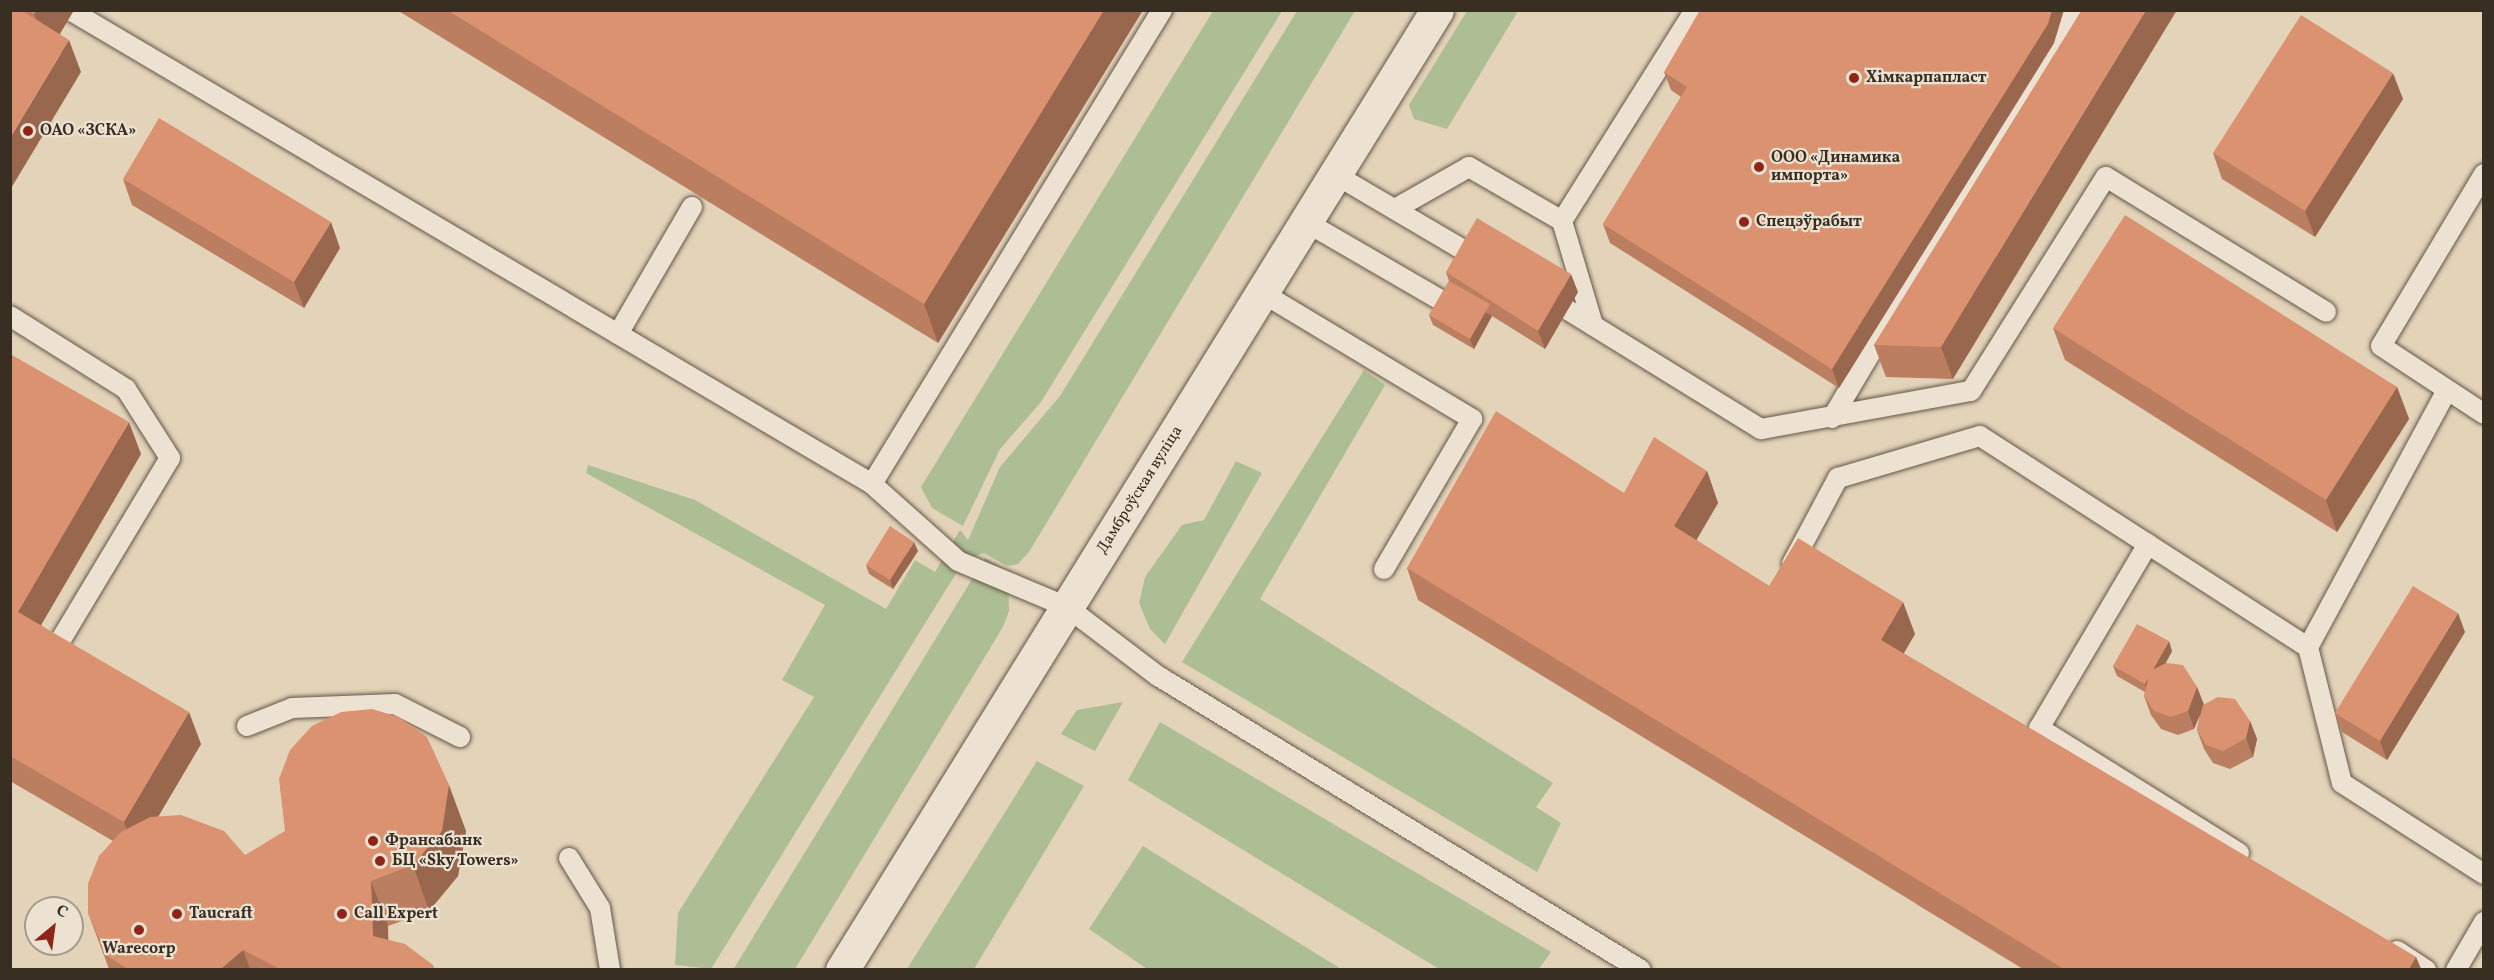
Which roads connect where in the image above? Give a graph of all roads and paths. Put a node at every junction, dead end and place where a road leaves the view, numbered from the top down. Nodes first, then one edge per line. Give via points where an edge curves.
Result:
1 (1162, 10) edge
2 (1437, 10) edge
3 (1695, 10) edge
4 (2074, 10) edge
5 (73, 12) dead end
6 (2484, 174) edge
7 (1336, 175) junction
8 (692, 207) dead end
9 (1395, 210) junction
10 (1562, 221) junction
11 (1306, 222) junction
12 (1472, 255) edge
13 (1264, 294) junction
14 (1446, 303) edge
15 (1568, 310) dead end
16 (2325, 312) dead end
17 (10, 316) edge
18 (1593, 325) junction
19 (618, 334) junction
20 (2446, 392) junction
21 (2484, 414) edge
22 (1832, 418) junction
23 (872, 484) junction
24 (2148, 544) junction
25 (1384, 569) dead end
26 (1779, 587) edge
27 (1067, 607) junction
28 (2308, 647) junction
29 (51, 656) edge
30 (247, 726) dead end
31 (460, 737) dead end
32 (569, 858) dead end
33 (2257, 864) edge
34 (2484, 874) edge
35 (2484, 922) edge
36 (2376, 939) edge
37 (610, 969) edge
38 (842, 969) edge
39 (1641, 969) edge
40 (2426, 969) edge
41 (2456, 969) edge

1 - 23 lane
2 - 7 street, Дамброўская вуліца
3 - 10 lane
4 - 22 lane
5 - 19 lane
6 - 20 lane via 2380,346
7 - 9 lane
7 - 11 street, Дамброўская вуліца
8 - 19 lane
9 - 10 lane via 1469,167
9 - 12 lane
10 - 18 lane
11 - 13 street, Дамброўская вуліца
11 - 14 lane
13 - 25 lane via 1472,419
13 - 27 street, Дамброўская вуліца
15 - 18 lane
16 - 22 lane via 2106,177 1971,391
17 - 29 lane via 126,389 170,458
18 - 22 lane via 1761,429
19 - 23 lane
20 - 21 lane
20 - 28 lane
23 - 27 lane via 958,561
24 - 26 lane via 1980,436 1838,478
24 - 28 lane
24 - 33 lane via 2039,728
27 - 38 street, Дамброўская вуліца
27 - 39 lane via 1158,675
28 - 34 lane via 2342,783
30 - 31 lane via 292,708 395,704
32 - 37 lane via 600,908
35 - 41 lane
36 - 40 lane

